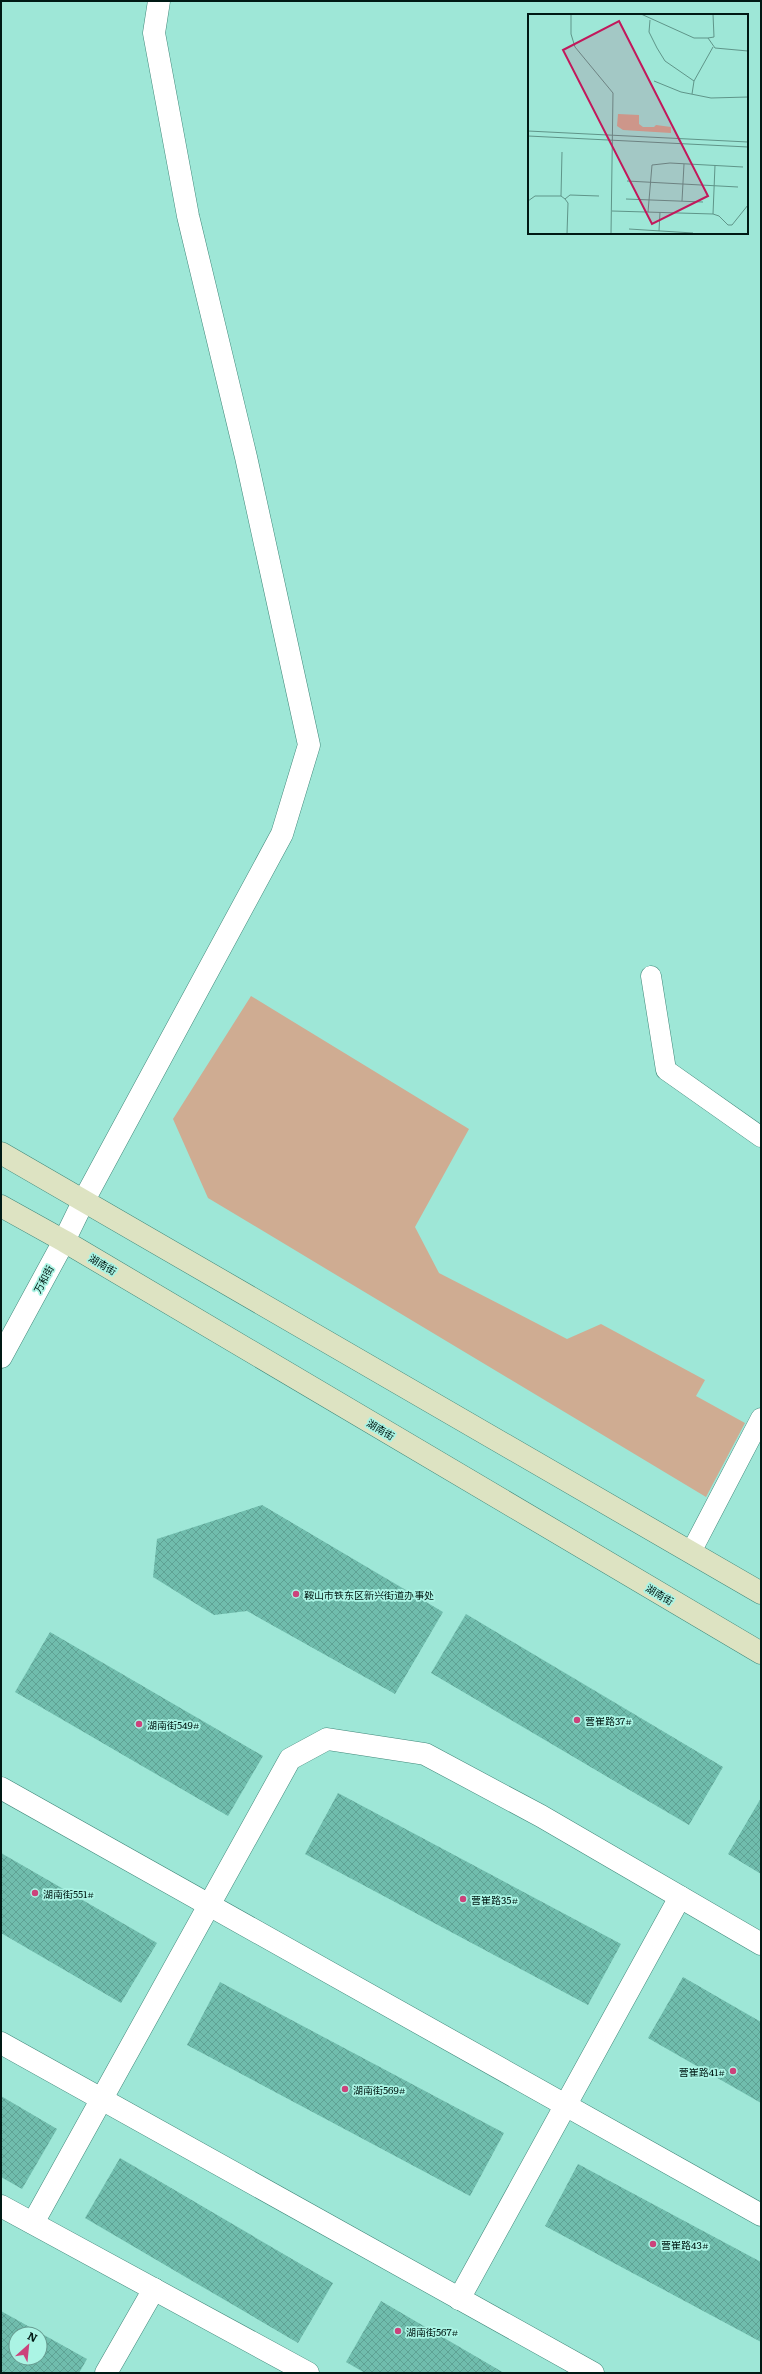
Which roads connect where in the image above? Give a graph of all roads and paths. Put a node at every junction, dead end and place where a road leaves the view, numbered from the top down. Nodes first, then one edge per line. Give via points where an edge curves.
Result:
1 (159, 1) edge
2 (651, 976) dead end
3 (761, 1137) edge
4 (1, 1153) edge
5 (84, 1200) junction
6 (1, 1206) edge
7 (64, 1241) junction
8 (1, 1357) edge
9 (761, 1418) edge
10 (691, 1552) junction
11 (761, 1593) edge
12 (761, 1653) edge
13 (1, 1788) edge
14 (680, 1897) junction
15 (209, 1905) junction
16 (761, 1944) edge
17 (1, 2043) edge
18 (102, 2099) junction
19 (566, 2105) junction
20 (1, 2206) edge
21 (761, 2215) edge
22 (33, 2223) junction
23 (154, 2289) junction
24 (459, 2299) junction
25 (106, 2373) edge
26 (308, 2373) edge
27 (593, 2373) edge

1 - 5 street, 万和街 via 154,33 188,216 246,457 309,745 282,834
2 - 3 lane via 666,1070
4 - 5 main road
5 - 7 street, 万和街
5 - 10 main road
6 - 7 main road, 湖南街
7 - 8 street, 万和街
7 - 12 main road, 湖南街
9 - 10 lane
10 - 11 main road
13 - 15 street
14 - 15 street via 541,1816 425,1754 327,1739 290,1759
14 - 16 street
14 - 19 street
15 - 18 street
15 - 19 street
17 - 18 street
18 - 22 street
18 - 24 street
19 - 21 street
19 - 24 street
20 - 22 street
22 - 23 street
23 - 25 street
23 - 26 street
24 - 27 street

